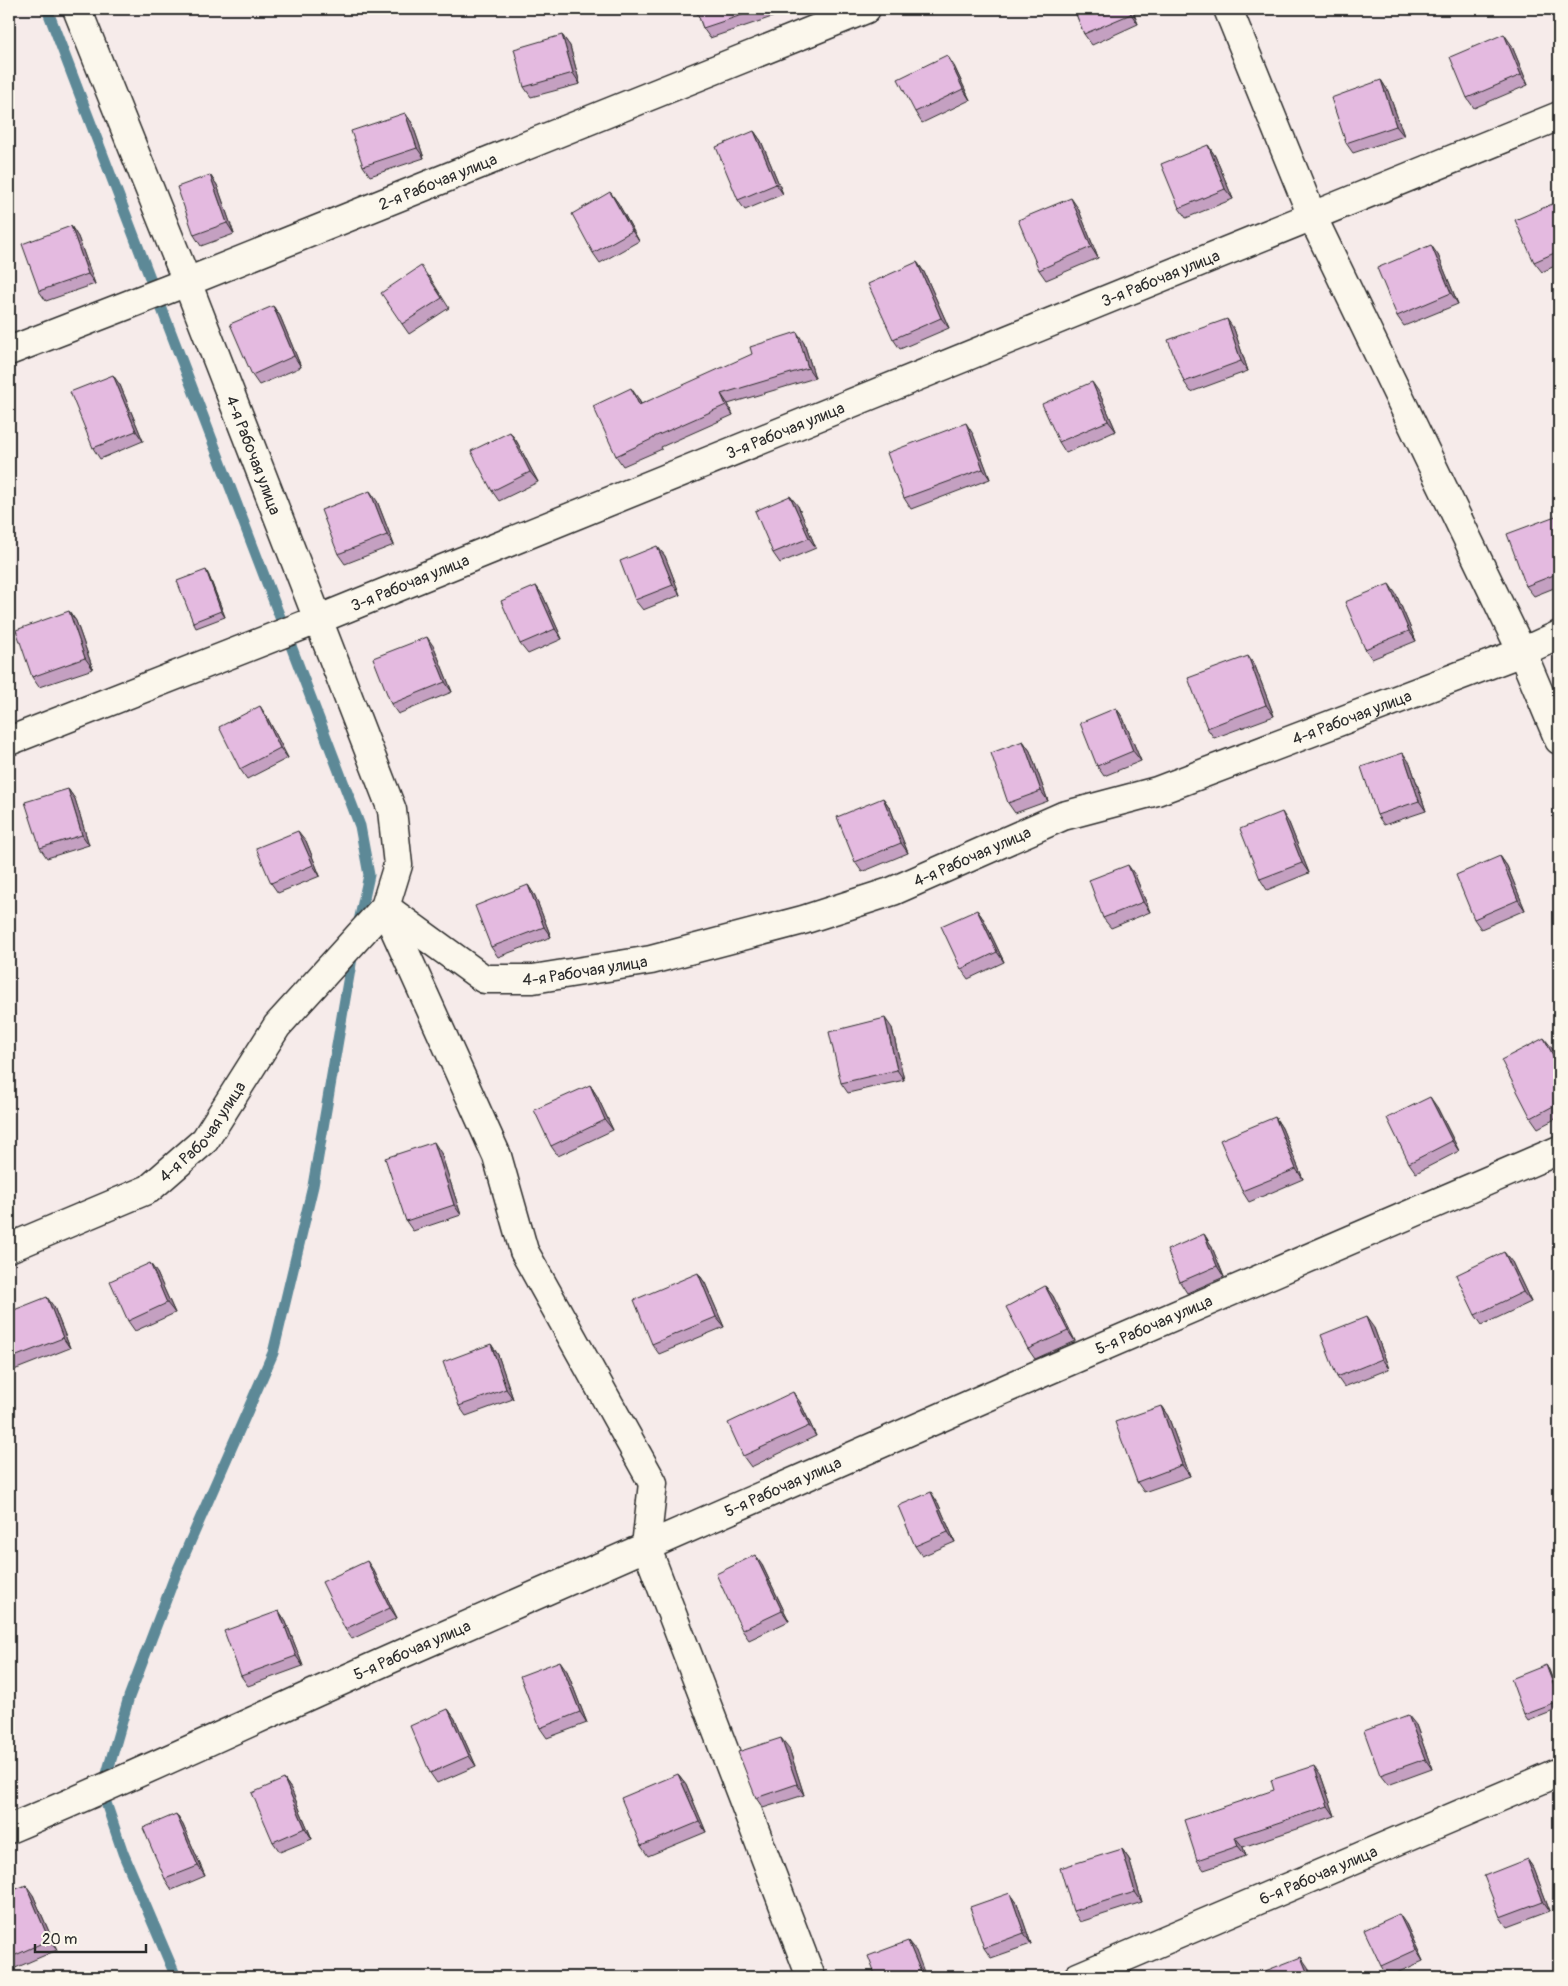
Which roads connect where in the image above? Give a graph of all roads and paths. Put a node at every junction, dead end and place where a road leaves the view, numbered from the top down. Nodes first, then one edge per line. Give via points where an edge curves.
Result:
1 (77, 9) edge
2 (866, 9) edge
3 (1228, 9) edge
4 (1559, 116) edge
5 (1312, 216) junction
6 (187, 282) junction
7 (9, 350) edge
8 (317, 620) junction
9 (1559, 635) edge
10 (1522, 652) junction
11 (1559, 740) edge
12 (9, 741) edge
13 (385, 907) junction
14 (1559, 1150) edge
15 (9, 1248) edge
16 (646, 1546) junction
17 (1559, 1772) edge
18 (9, 1829) edge
19 (811, 1977) edge
20 (1078, 1977) edge

1 - 6 street, 4-я Рабочая улица
2 - 6 street, 2-я Рабочая улица
3 - 5 street
4 - 5 street, 3-я Рабочая улица
5 - 8 street, 3-я Рабочая улица
5 - 10 street
6 - 7 street, 2-я Рабочая улица
6 - 8 street, 4-я Рабочая улица
8 - 12 street, 3-я Рабочая улица
8 - 13 street, 4-я Рабочая улица via 392,810 398,866
9 - 10 street, 4-я Рабочая улица
10 - 11 street
10 - 13 street, 4-я Рабочая улица via 1157,791 1062,816 894,892 651,960 533,979 484,979
13 - 15 street, 4-я Рабочая улица via 278,1026 205,1140 149,1190
13 - 16 street via 497,1156 524,1251 653,1483
14 - 16 street, 5-я Рабочая улица
16 - 18 street, 5-я Рабочая улица via 339,1681 102,1791
16 - 19 street
17 - 20 street, 6-я Рабочая улица

